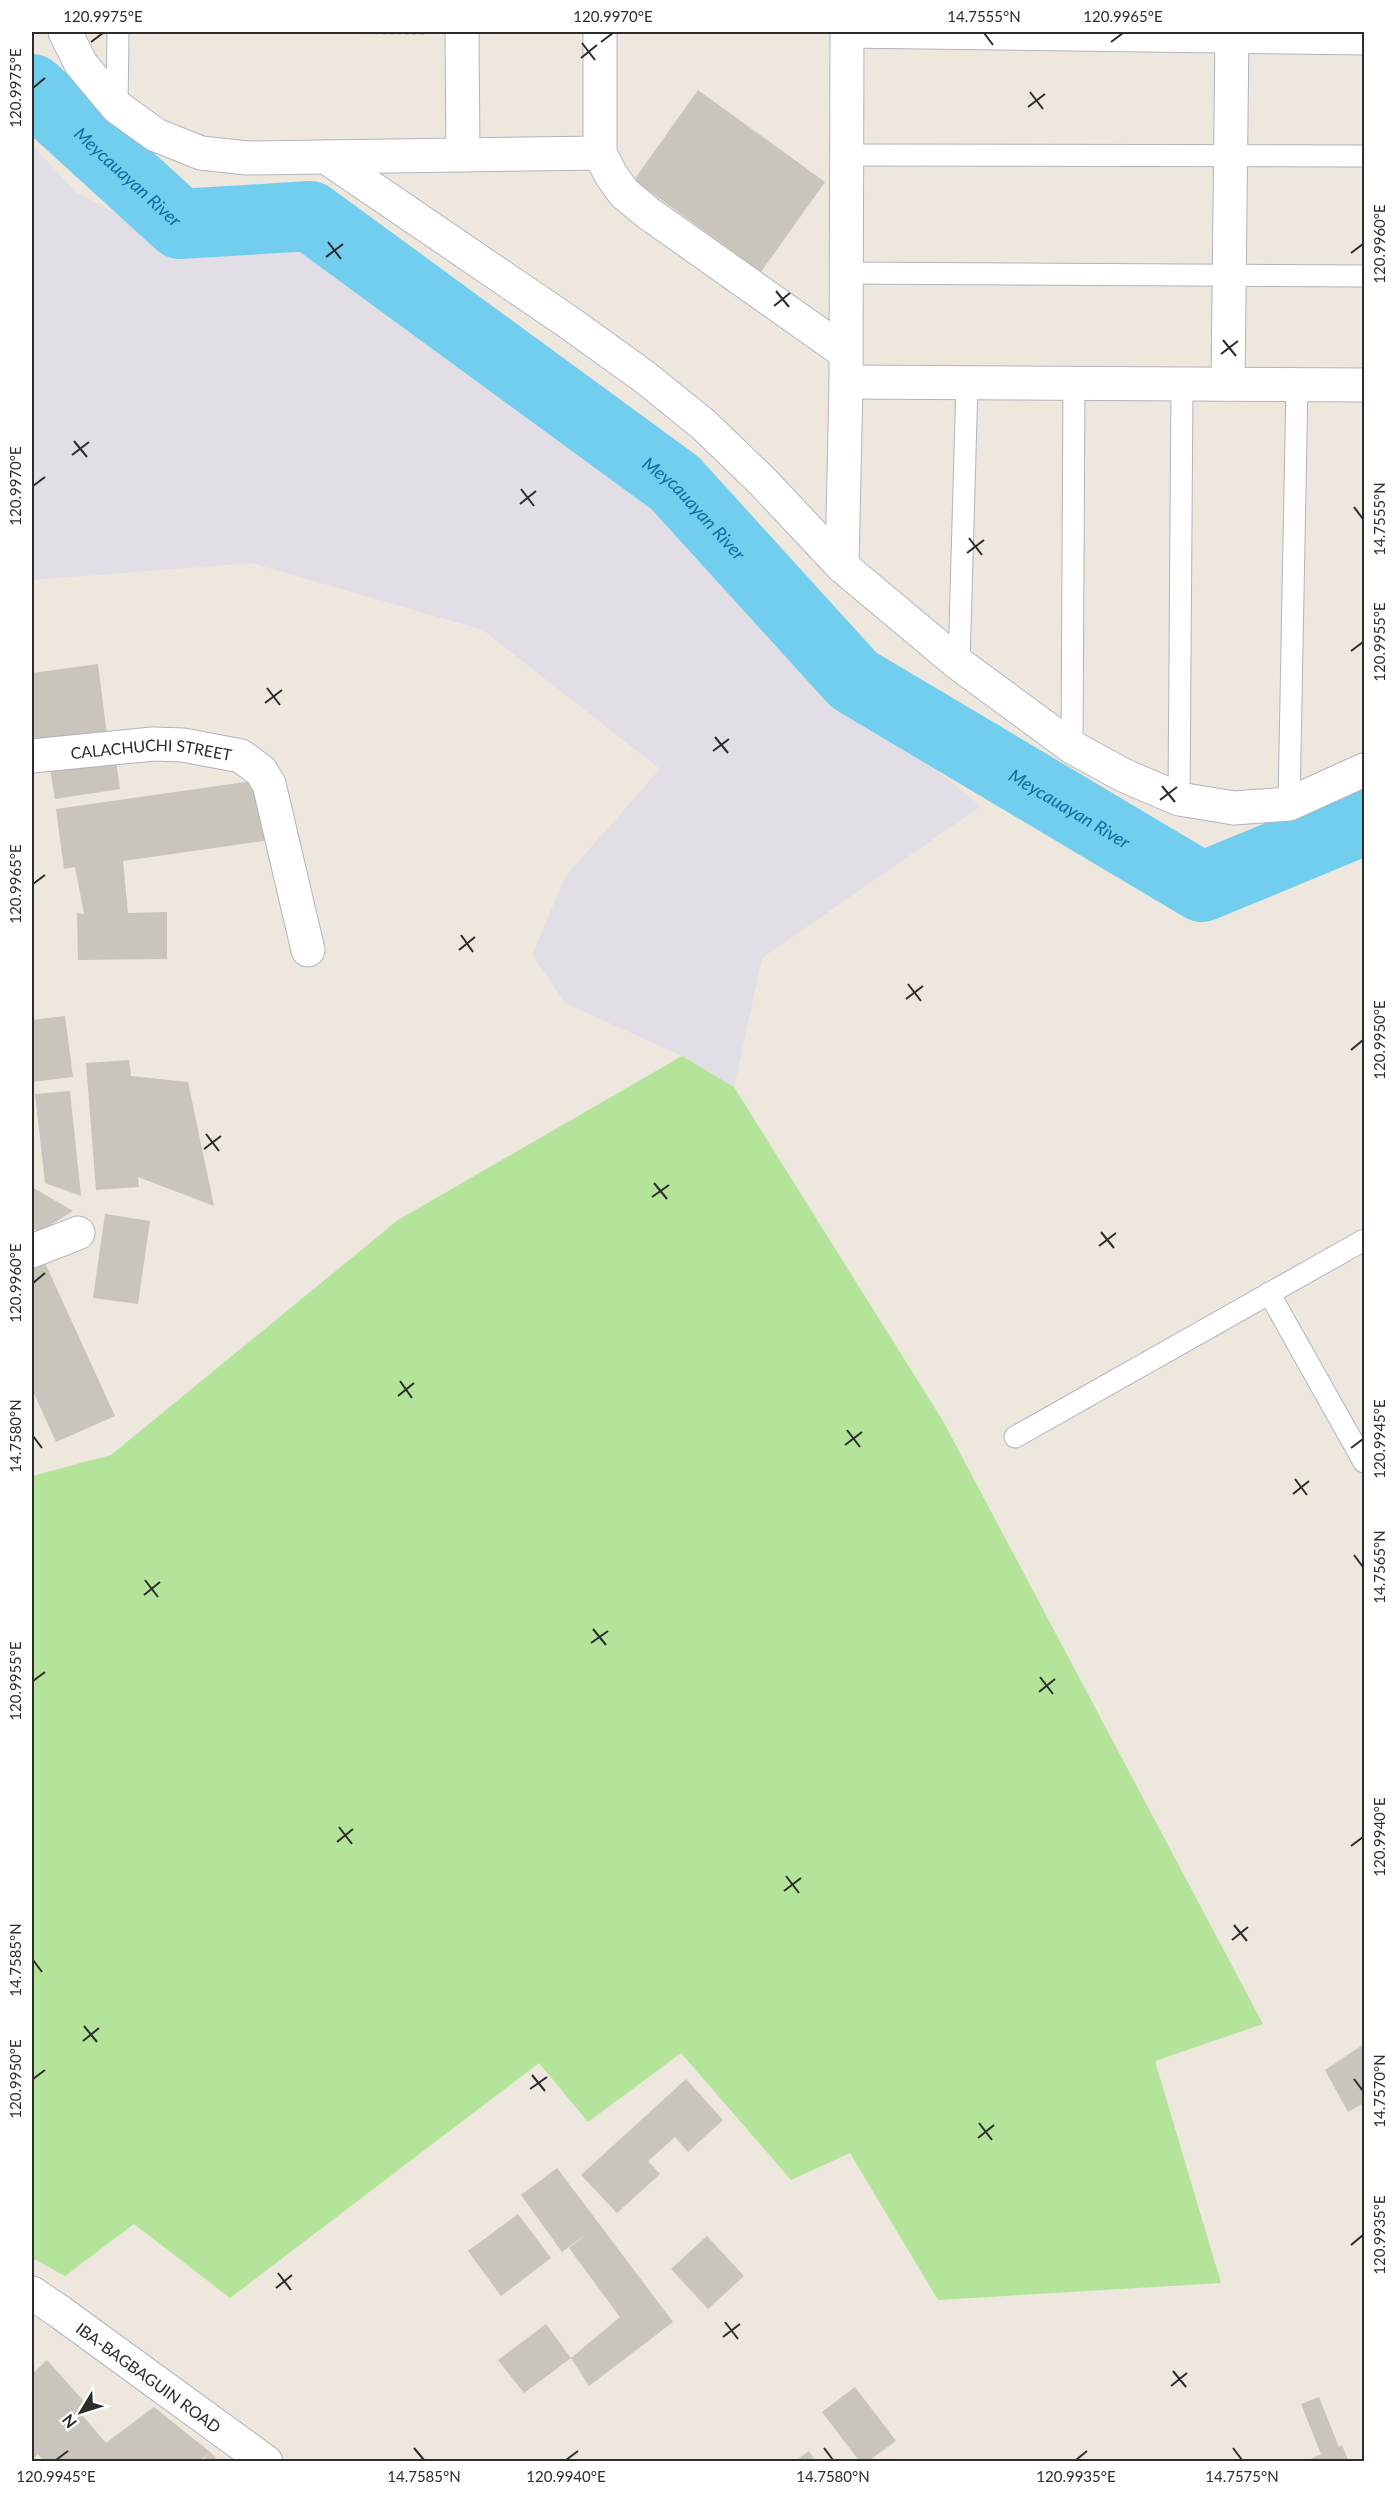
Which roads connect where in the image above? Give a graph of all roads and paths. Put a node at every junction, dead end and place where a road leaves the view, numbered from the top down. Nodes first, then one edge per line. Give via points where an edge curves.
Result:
1 (65, 32) edge
2 (118, 32) edge
3 (352, 32) edge
4 (462, 32) edge
5 (600, 32) edge
6 (847, 34) edge
7 (1232, 37) edge
8 (1365, 44) edge
9 (117, 107) junction
10 (600, 153) junction
11 (463, 155) junction
12 (845, 155) junction
13 (1231, 156) junction
14 (1365, 156) edge
15 (326, 158) junction
16 (844, 273) junction
17 (1229, 275) junction
18 (1365, 276) edge
19 (846, 368) junction
20 (967, 383) junction
21 (1074, 383) junction
22 (1182, 384) junction
23 (1228, 384) junction
24 (1297, 384) junction
25 (1365, 385) edge
26 (842, 566) junction
27 (959, 664) junction
28 (1072, 747) junction
29 (32, 756) edge
30 (1365, 770) edge
31 (1179, 799) junction
32 (1289, 804) junction
33 (308, 950) dead end
34 (78, 1233) dead end
35 (1365, 1240) edge
36 (32, 1251) edge
37 (1269, 1293) junction
38 (1015, 1437) dead end
39 (1365, 1462) edge
40 (32, 2293) edge
41 (266, 2462) edge

1 - 9 street via 81,64
2 - 9 lane
3 - 4 path
4 - 11 street
5 - 10 street
6 - 7 lane
6 - 12 street
7 - 8 lane
7 - 13 street
9 - 15 street via 156,135 201,153 247,158
10 - 11 street
10 - 19 street via 624,193
11 - 15 street
12 - 13 lane
12 - 16 street
13 - 14 lane
13 - 17 street
15 - 26 street via 646,378 704,425
16 - 17 lane
16 - 19 street
17 - 18 lane
17 - 23 street
19 - 20 street
19 - 26 street
20 - 21 street
20 - 27 lane
21 - 22 street
21 - 28 lane
22 - 23 street
22 - 31 lane
23 - 24 street
24 - 25 street
24 - 32 lane
26 - 27 street
27 - 28 street
28 - 31 street
29 - 33 street, CALACHUCHI STREET via 153,744 208,748 241,756 252,763 269,784
30 - 32 street
31 - 32 street via 1234,808
34 - 36 street
35 - 37 lane
37 - 38 lane
37 - 39 lane
40 - 41 street, IBA-BAGBAGUIN ROAD

